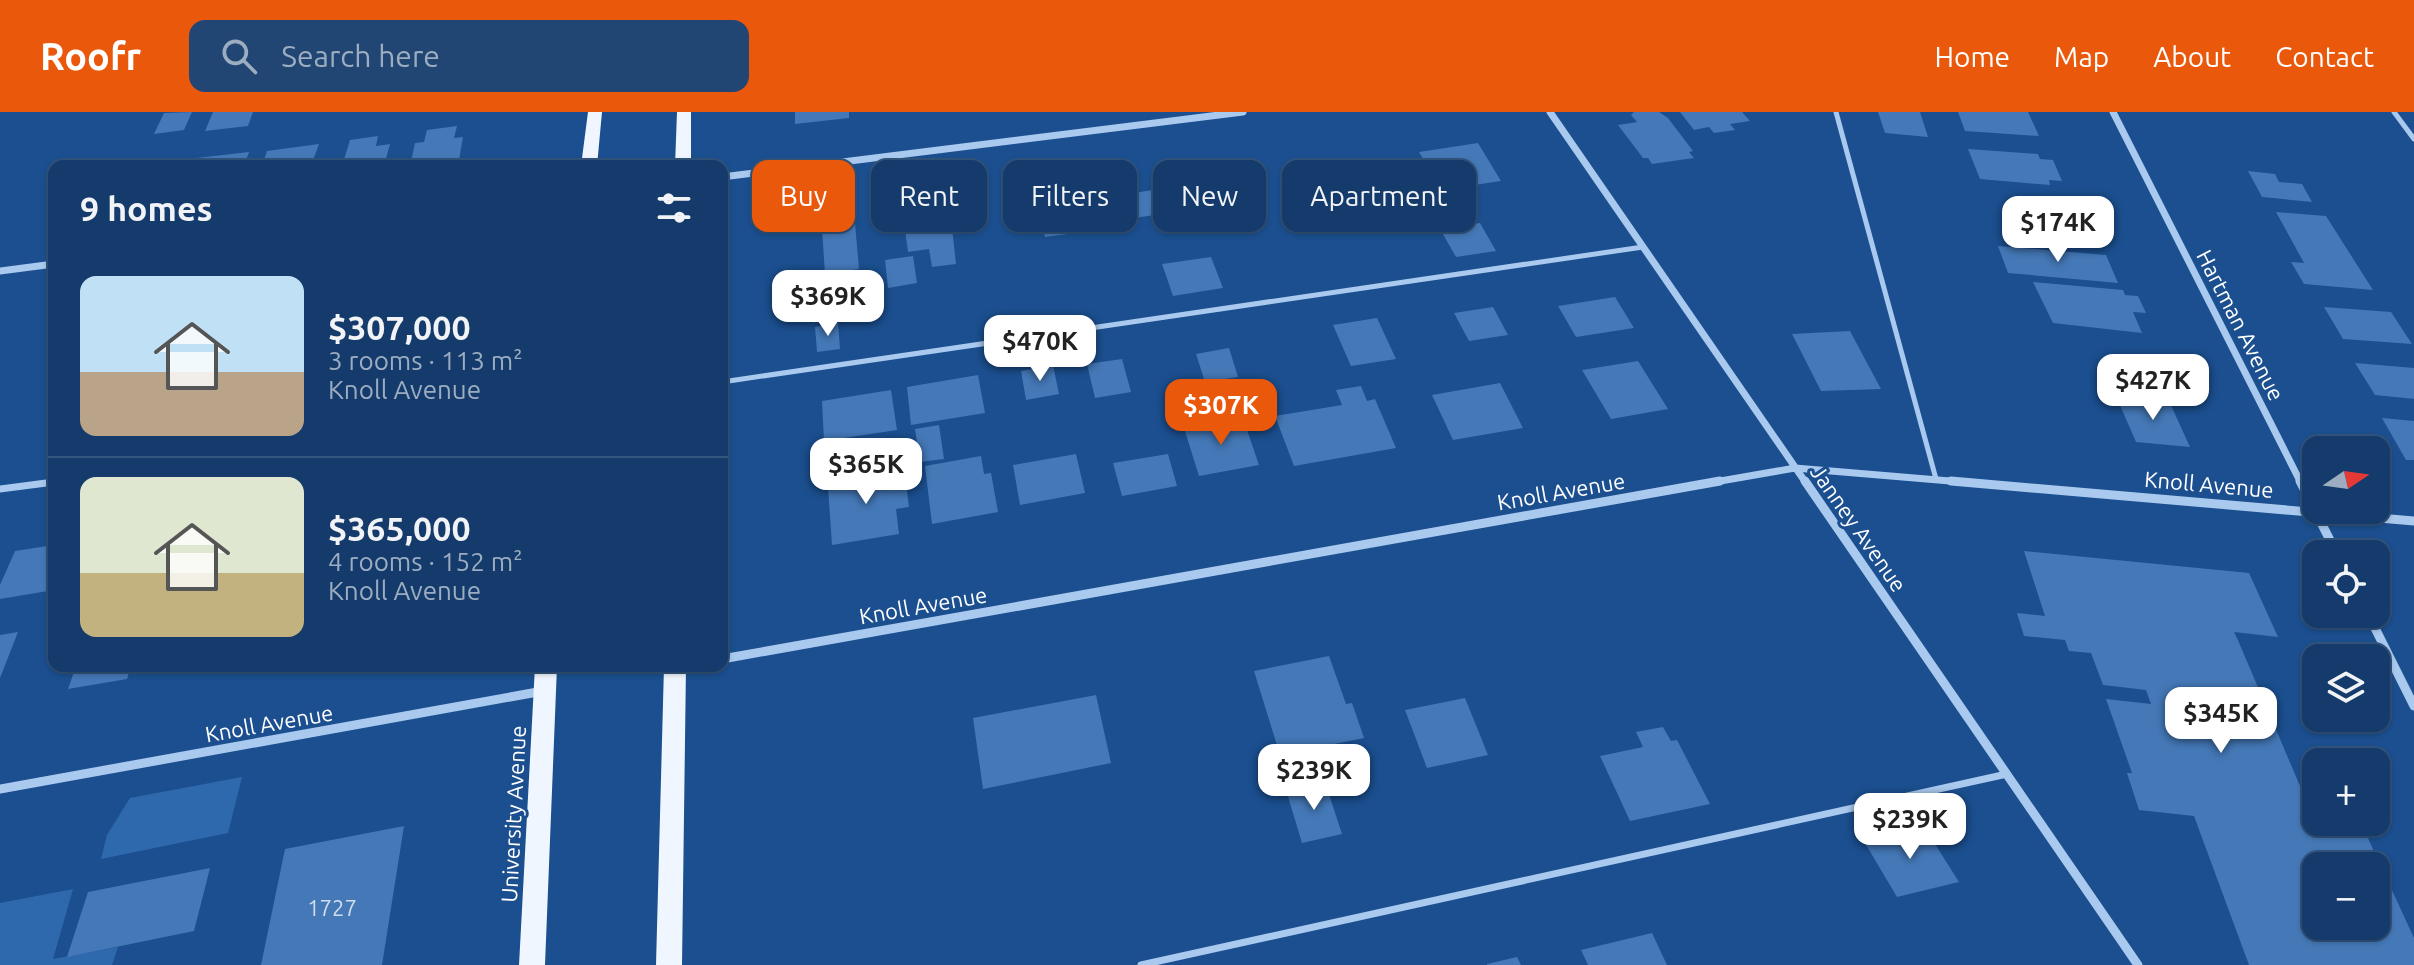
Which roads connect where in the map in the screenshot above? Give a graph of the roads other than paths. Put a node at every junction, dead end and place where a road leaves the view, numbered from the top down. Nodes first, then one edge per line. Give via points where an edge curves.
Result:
1 (595, 112) edge
2 (684, 112) edge
3 (1243, 112) edge
4 (1550, 112) edge
5 (1836, 112) edge
6 (2113, 112) edge
7 (2394, 112) edge
8 (2414, 139) edge
9 (590, 160) edge
10 (683, 160) edge
11 (728, 176) edge
12 (1643, 247) junction
13 (48, 265) edge
14 (0, 271) edge
15 (728, 381) edge
16 (1795, 468) junction
17 (1936, 479) junction
18 (48, 483) edge
19 (2302, 485) edge
20 (0, 489) edge
21 (2302, 510) edge
22 (2390, 519) edge
23 (2414, 521) edge
24 (2375, 628) edge
25 (728, 658) edge
26 (546, 672) edge
27 (677, 672) edge
28 (544, 691) junction
29 (2414, 706) edge
30 (2007, 774) junction
31 (0, 789) edge
32 (532, 965) edge
33 (669, 965) edge
34 (1141, 965) edge
35 (2138, 965) edge

1 - 9 main road
2 - 10 main road
3 - 11 street
4 - 12 street, Janney Avenue
5 - 17 lane
6 - 19 street, Hartman Avenue
7 - 8 lane
12 - 15 lane
12 - 16 street, Janney Avenue
13 - 14 street
16 - 17 street, Knoll Avenue
16 - 25 street, Knoll Avenue
16 - 30 street, Janney Avenue
17 - 21 street, Knoll Avenue
18 - 20 lane
22 - 23 street, Knoll Avenue
24 - 29 street
26 - 28 main road, University Avenue
27 - 33 main road
28 - 31 street, Knoll Avenue
28 - 32 main road, University Avenue
30 - 34 lane
30 - 35 street, Janney Avenue

